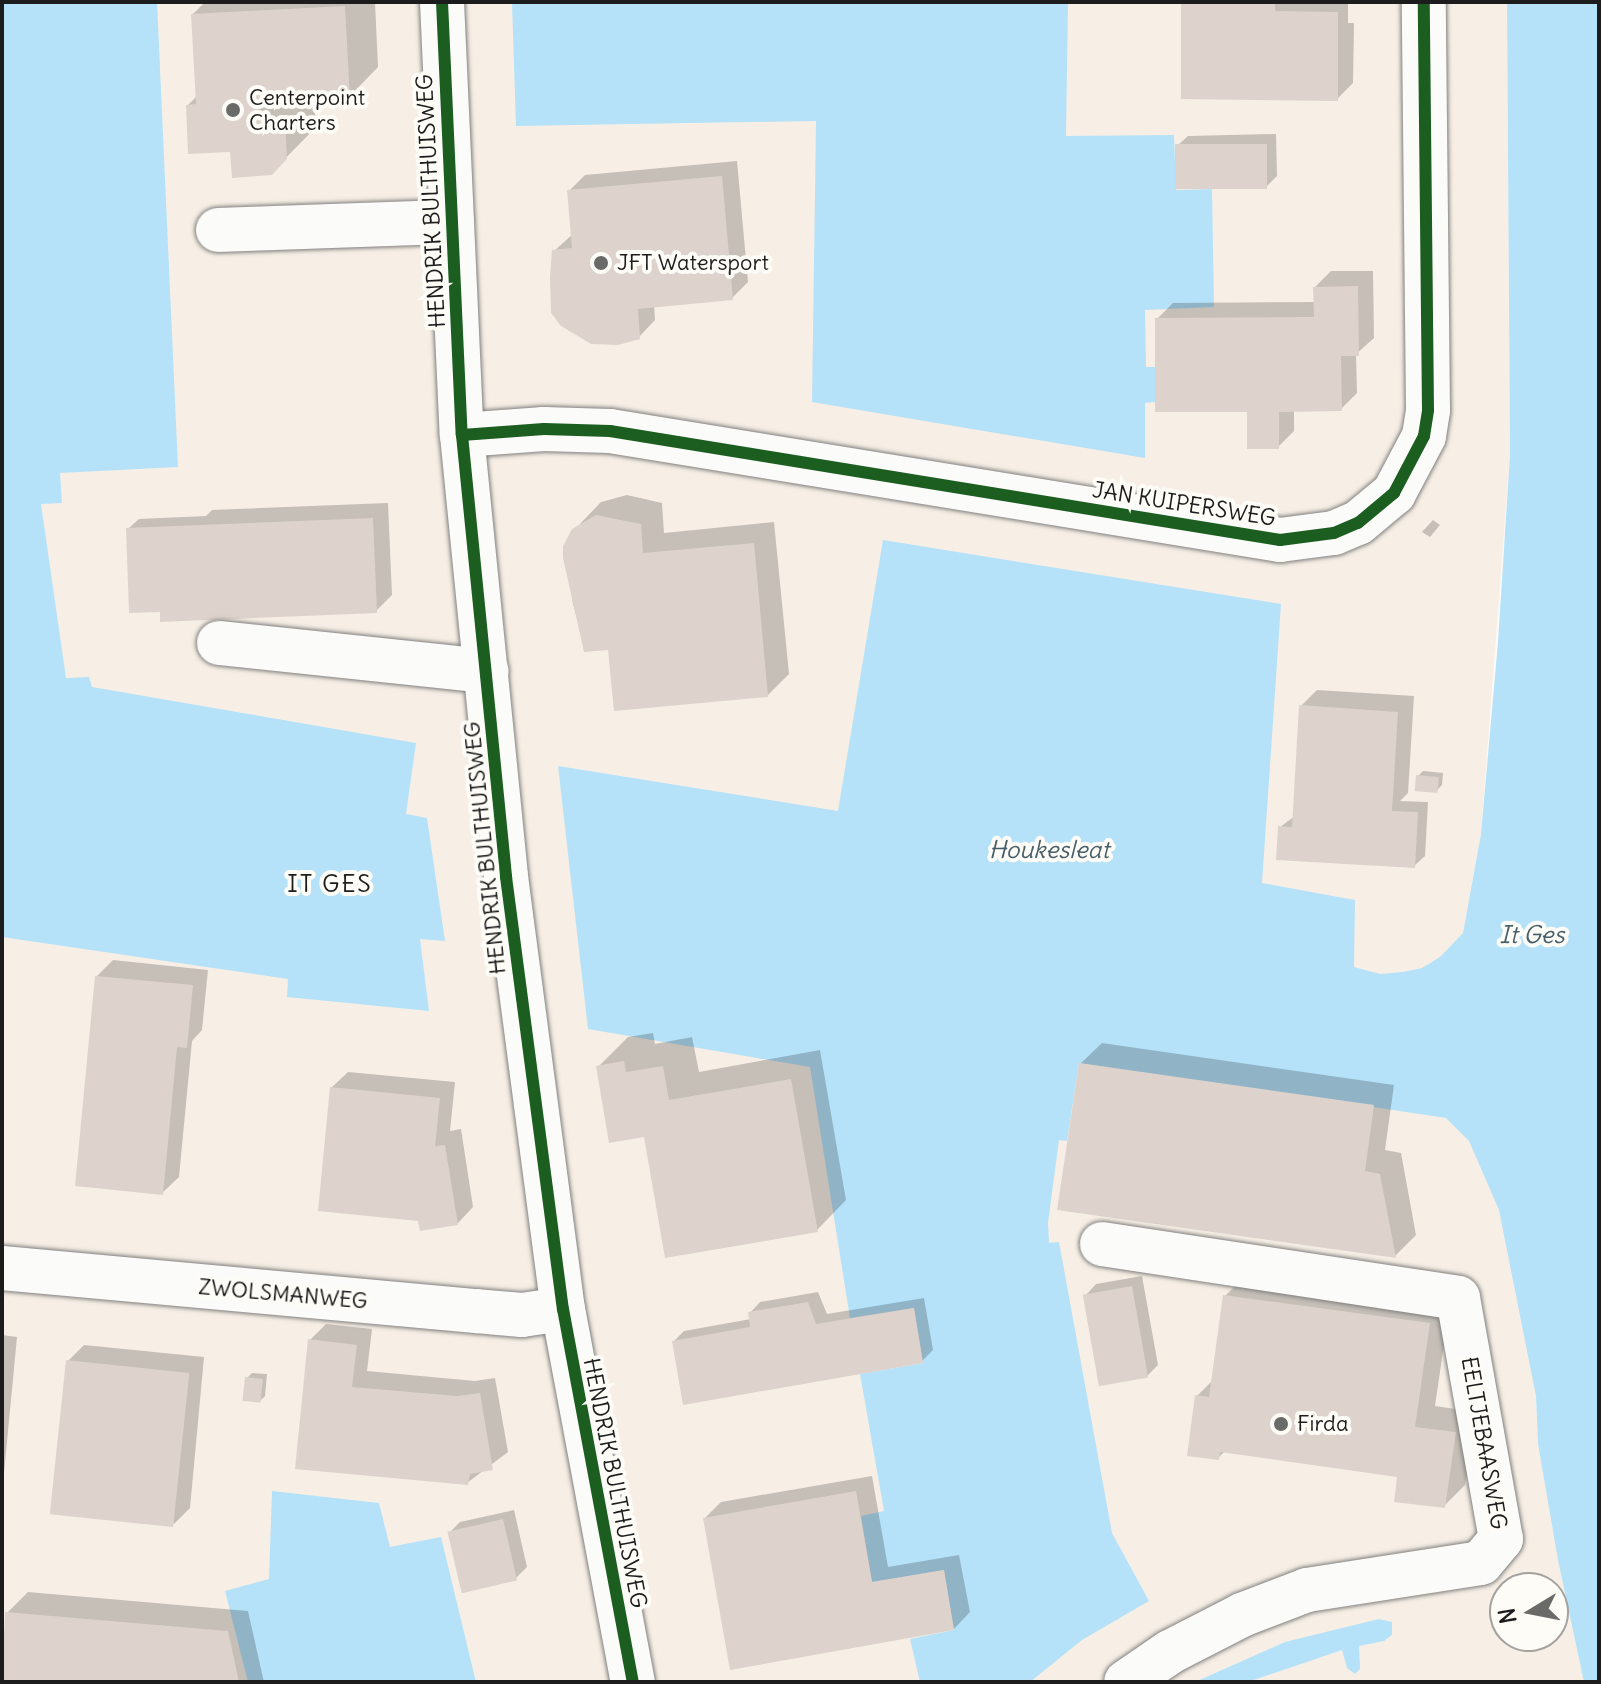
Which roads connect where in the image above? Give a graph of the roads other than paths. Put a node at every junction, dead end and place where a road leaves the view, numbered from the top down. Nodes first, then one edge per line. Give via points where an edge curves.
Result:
1 (442, 2) edge
2 (1424, 2) edge
3 (452, 222) junction
4 (218, 230) dead end
5 (462, 435) junction
6 (219, 643) dead end
7 (487, 671) junction
8 (1102, 1244) dead end
9 (2, 1268) edge
10 (563, 1309) junction
11 (633, 1682) edge
12 (1126, 1682) edge

1 - 3 street, HENDRIK BULTHUISWEG
2 - 5 street, JAN KUIPERSWEG via 1428,410 1424,436 1394,493 1358,523 1334,533 1280,540 610,431
3 - 4 street
3 - 5 street, HENDRIK BULTHUISWEG
5 - 7 street, HENDRIK BULTHUISWEG
6 - 7 street
7 - 10 street, HENDRIK BULTHUISWEG via 508,893
8 - 12 street, EELTJEBAASWEG via 1458,1298 1501,1539 1481,1563 1294,1595 1170,1652
9 - 10 street, ZWOLSMANWEG via 491,1313
10 - 11 street, HENDRIK BULTHUISWEG

